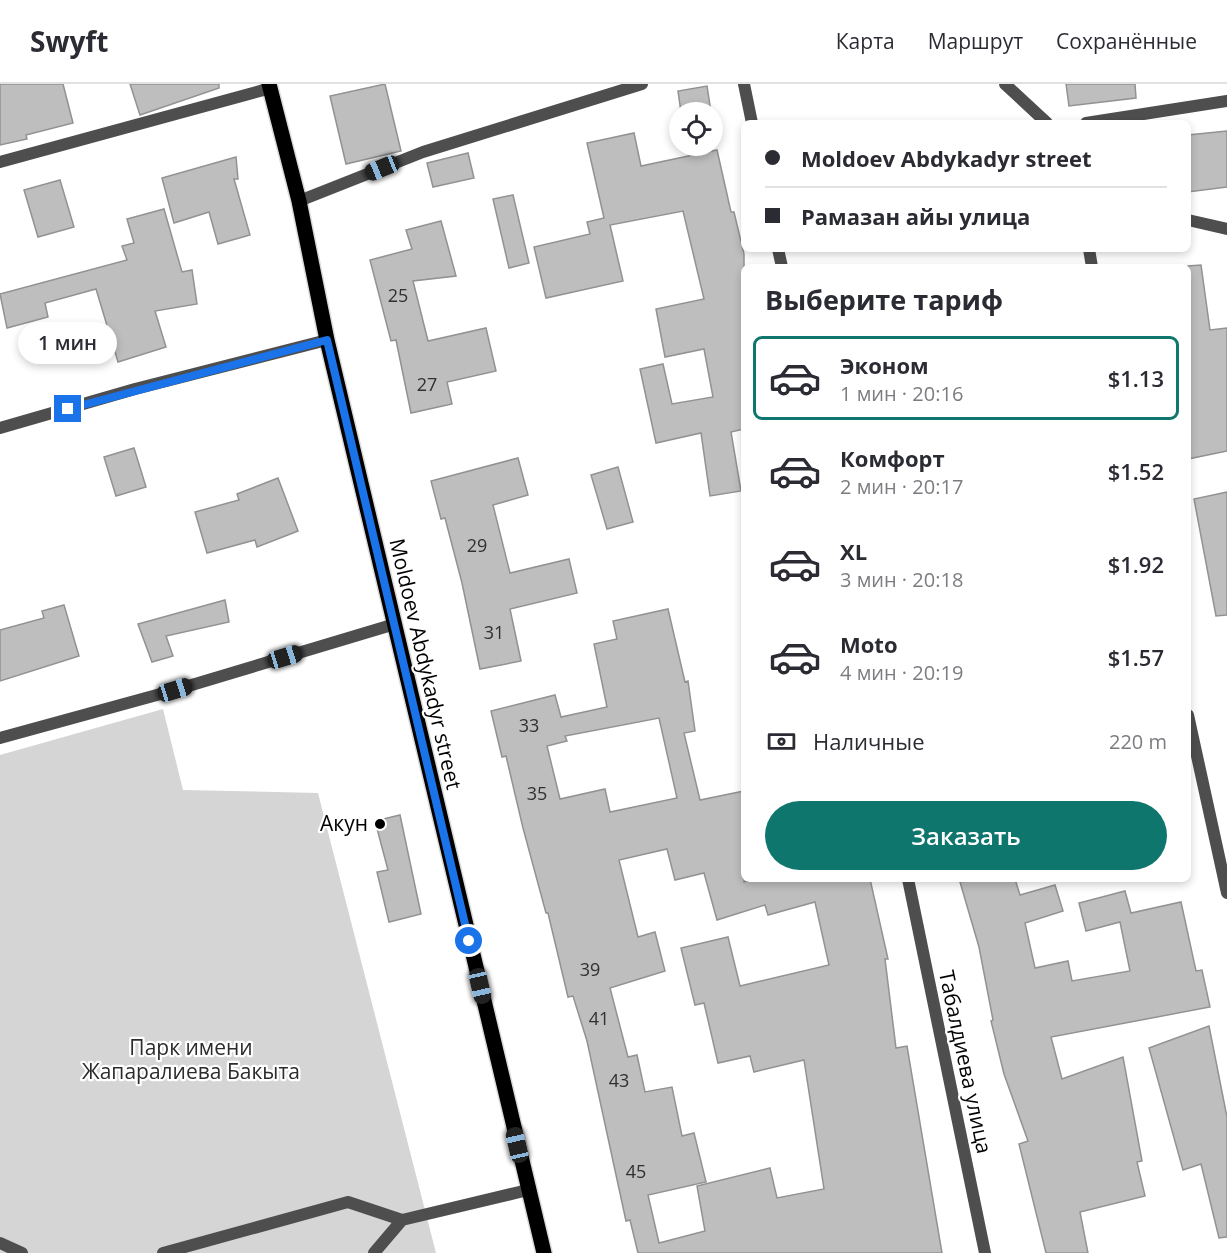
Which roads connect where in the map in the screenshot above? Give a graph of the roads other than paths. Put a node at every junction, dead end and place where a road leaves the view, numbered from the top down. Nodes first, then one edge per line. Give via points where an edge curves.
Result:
1 (642, 84) edge
2 (744, 84) edge
3 (1005, 84) edge
4 (270, 86) edge
5 (1227, 101) edge
6 (751, 120) edge
7 (1044, 120) edge
8 (1105, 120) edge
9 (0, 162) edge
10 (299, 201) junction
11 (1191, 221) edge
12 (1227, 229) edge
13 (327, 340) junction
14 (0, 428) edge
15 (394, 624) junction
16 (1191, 729) edge
17 (0, 738) edge
18 (909, 882) edge
19 (1227, 893) edge
20 (528, 1190) junction
21 (402, 1220) junction
22 (0, 1243) edge
23 (22, 1253) edge
24 (163, 1253) edge
25 (374, 1253) edge
26 (544, 1253) edge
27 (985, 1253) edge

1 - 10 street via 423,152
2 - 6 street
3 - 7 street
4 - 9 street
4 - 10 main road, Moldoev Abdykadyr street
5 - 8 street
10 - 13 main road, Moldoev Abdykadyr street
11 - 12 street
13 - 14 street
13 - 15 main road, Moldoev Abdykadyr street
15 - 17 street
15 - 20 main road, Moldoev Abdykadyr street
16 - 19 street
18 - 27 street, Табалдиева улица
20 - 21 street
20 - 26 main road, Moldoev Abdykadyr street
21 - 24 street via 348,1202
21 - 25 street
22 - 23 street

